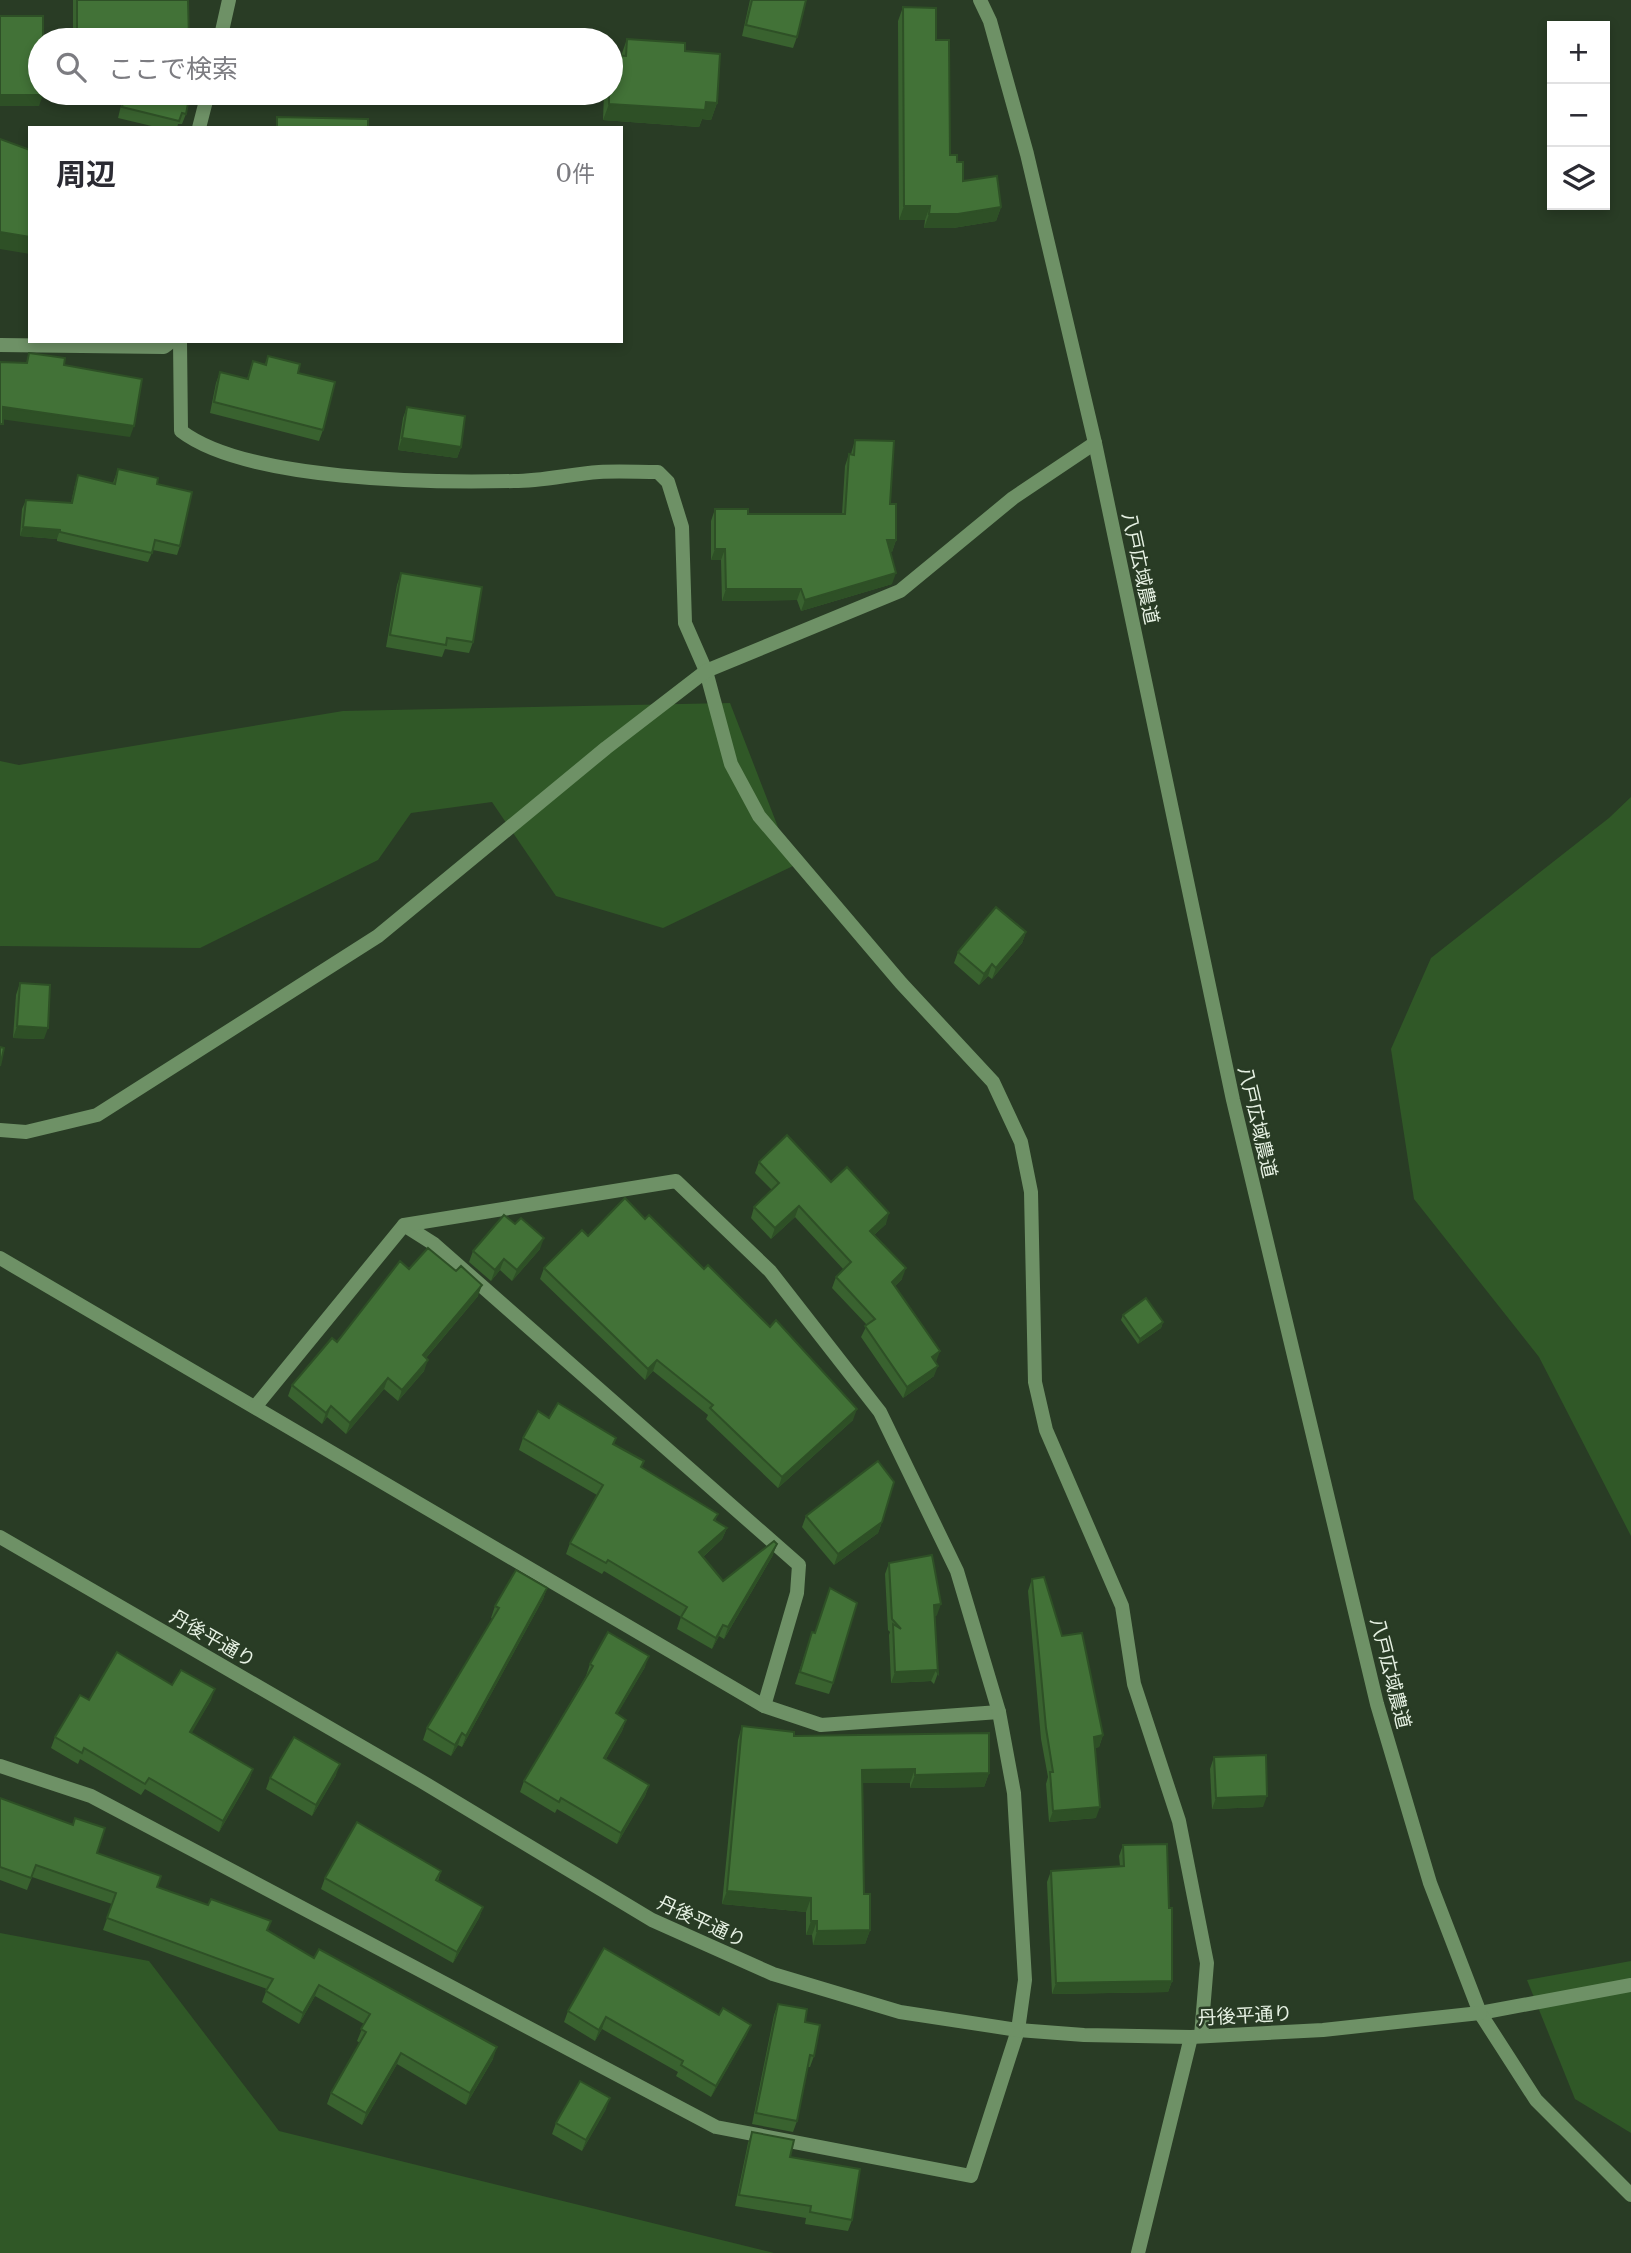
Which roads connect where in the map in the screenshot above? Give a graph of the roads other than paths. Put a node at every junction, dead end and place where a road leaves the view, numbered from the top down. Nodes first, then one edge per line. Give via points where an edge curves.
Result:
1 (229, 0) edge
2 (980, 0) edge
3 (223, 28) edge
4 (205, 105) edge
5 (200, 126) edge
6 (169, 343) edge
7 (180, 343) edge
8 (0, 345) edge
9 (1095, 443) junction
10 (706, 671) junction
11 (0, 1130) edge
12 (404, 1225) junction
13 (0, 1258) edge
14 (255, 1407) junction
15 (0, 1537) edge
16 (764, 1706) junction
17 (999, 1712) junction
18 (0, 1766) edge
19 (1631, 1985) edge
20 (1480, 2013) junction
21 (1018, 2030) junction
22 (1196, 2037) junction
23 (1631, 2195) edge
24 (1138, 2253) edge

1 - 3 street
2 - 9 street, 八戸広域農道 via 1027,154
4 - 5 street
6 - 8 street via 164,347
7 - 10 street via 181,431 224,452 282,468 366,477 515,481 598,472 657,472 668,482 682,527 685,623
9 - 10 street via 1013,498 900,591
9 - 20 street, 八戸広域農道 via 1233,1100 1377,1704 1430,1882
10 - 11 street via 378,936 97,1115 26,1132
10 - 22 street via 731,764 759,816 901,983 993,1082 1021,1142 1031,1192 1035,1382 1046,1430 1122,1606 1135,1684 1179,1821 1207,1963
12 - 14 street
12 - 16 street via 433,1244 799,1564 797,1593
12 - 17 street via 676,1181 770,1271 880,1412 957,1571
13 - 14 street
14 - 16 street
15 - 21 street, 丹後平通り via 652,1920 773,1974 900,2012
16 - 17 street via 821,1725
17 - 21 street via 1016,1820 1025,1980
18 - 21 street via 91,1796 716,2127 971,2176
19 - 20 street, 丹後平通り
20 - 22 street, 丹後平通り via 1323,2030
20 - 23 street, 八戸広域農道 via 1536,2100
21 - 22 street, 丹後平通り
22 - 24 street

